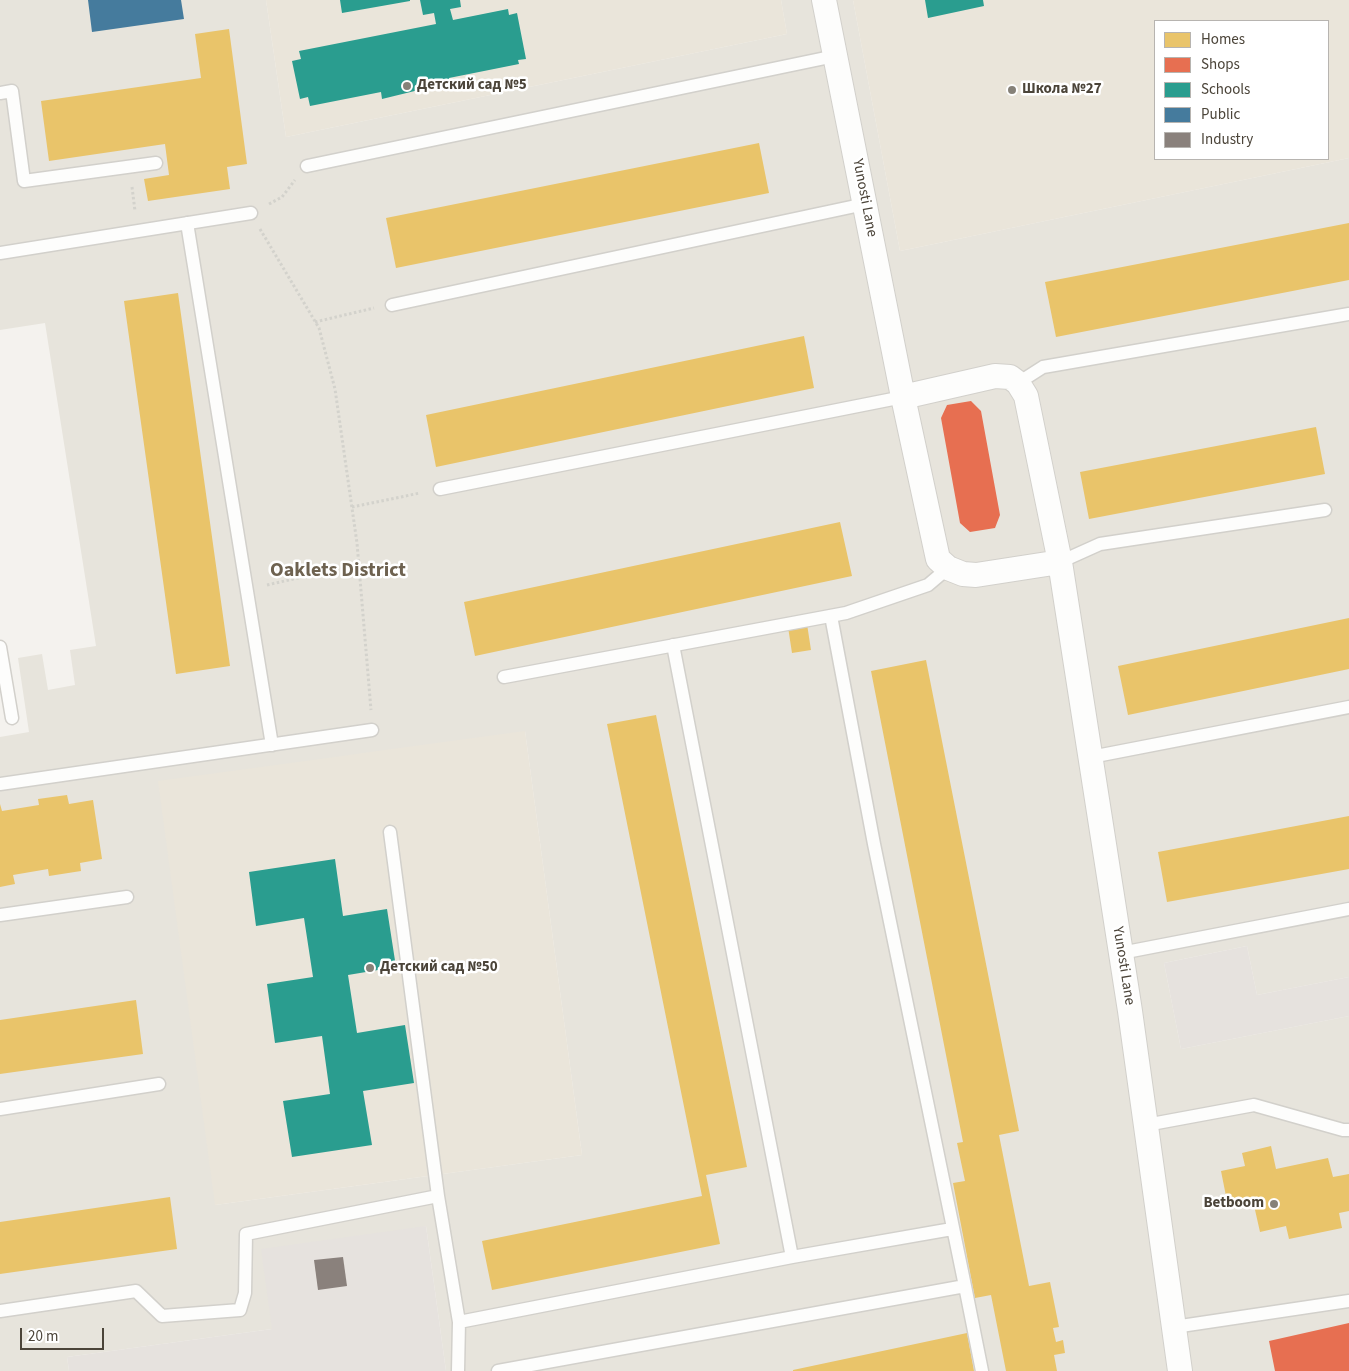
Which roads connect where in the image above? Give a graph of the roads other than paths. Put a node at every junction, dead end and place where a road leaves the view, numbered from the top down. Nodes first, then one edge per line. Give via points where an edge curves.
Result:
1 (824, 0) edge
2 (835, 56) junction
3 (0, 93) edge
4 (156, 163) dead end
5 (307, 166) road end
6 (865, 204) junction
7 (251, 213) road end
8 (187, 223) junction
9 (0, 253) edge
10 (392, 304) road end
11 (1349, 314) edge
12 (1018, 383) junction
13 (903, 397) junction
14 (440, 489) road end
15 (1325, 510) dead end
16 (1060, 562) junction
17 (948, 568) junction
18 (831, 616) junction
19 (674, 646) junction
20 (0, 647) edge
21 (504, 677) dead end
22 (1349, 708) edge
23 (12, 718) dead end
24 (372, 730) road end
25 (272, 745) junction
26 (1091, 757) junction
27 (0, 784) edge
28 (390, 832) dead end
29 (127, 897) dead end
30 (1349, 909) edge
31 (0, 915) edge
32 (1121, 953) junction
33 (159, 1084) dead end
34 (0, 1109) edge
35 (1146, 1125) junction
36 (1349, 1130) edge
37 (438, 1196) junction
38 (952, 1229) junction
39 (792, 1257) junction
40 (965, 1286) junction
41 (1349, 1301) edge
42 (0, 1311) edge
43 (459, 1322) junction
44 (1174, 1327) junction
45 (458, 1371) edge
46 (498, 1371) edge
47 (982, 1371) edge
48 (1180, 1371) edge

1 - 2 street, Yunosti Lane
2 - 5 lane
2 - 6 street, Yunosti Lane
3 - 4 lane via 12,91 24,181
6 - 10 lane
6 - 13 street, Yunosti Lane
7 - 8 lane
8 - 9 lane
8 - 25 lane
11 - 12 lane via 1044,367
12 - 13 street via 1010,377 995,376
12 - 16 street, Yunosti Lane via 1026,396
13 - 14 lane
13 - 17 street, Yunosti Lane via 938,559
15 - 16 lane via 1100,544
16 - 17 street via 976,575
16 - 26 street, Yunosti Lane
17 - 18 lane via 928,586
18 - 19 lane
18 - 38 lane
19 - 21 lane
19 - 39 lane
20 - 23 lane
22 - 26 lane
24 - 25 lane
25 - 27 lane
26 - 32 street, Yunosti Lane
28 - 37 lane
29 - 31 lane
30 - 32 lane
32 - 35 street, Yunosti Lane
33 - 34 lane
35 - 36 lane via 1254,1104
35 - 44 street, Yunosti Lane
37 - 42 lane via 246,1234 245,1293 240,1310 162,1316 136,1291
37 - 43 lane
38 - 39 lane
38 - 40 lane
39 - 43 lane
40 - 46 lane
40 - 47 lane
41 - 44 lane
43 - 45 lane
44 - 48 street, Yunosti Lane

